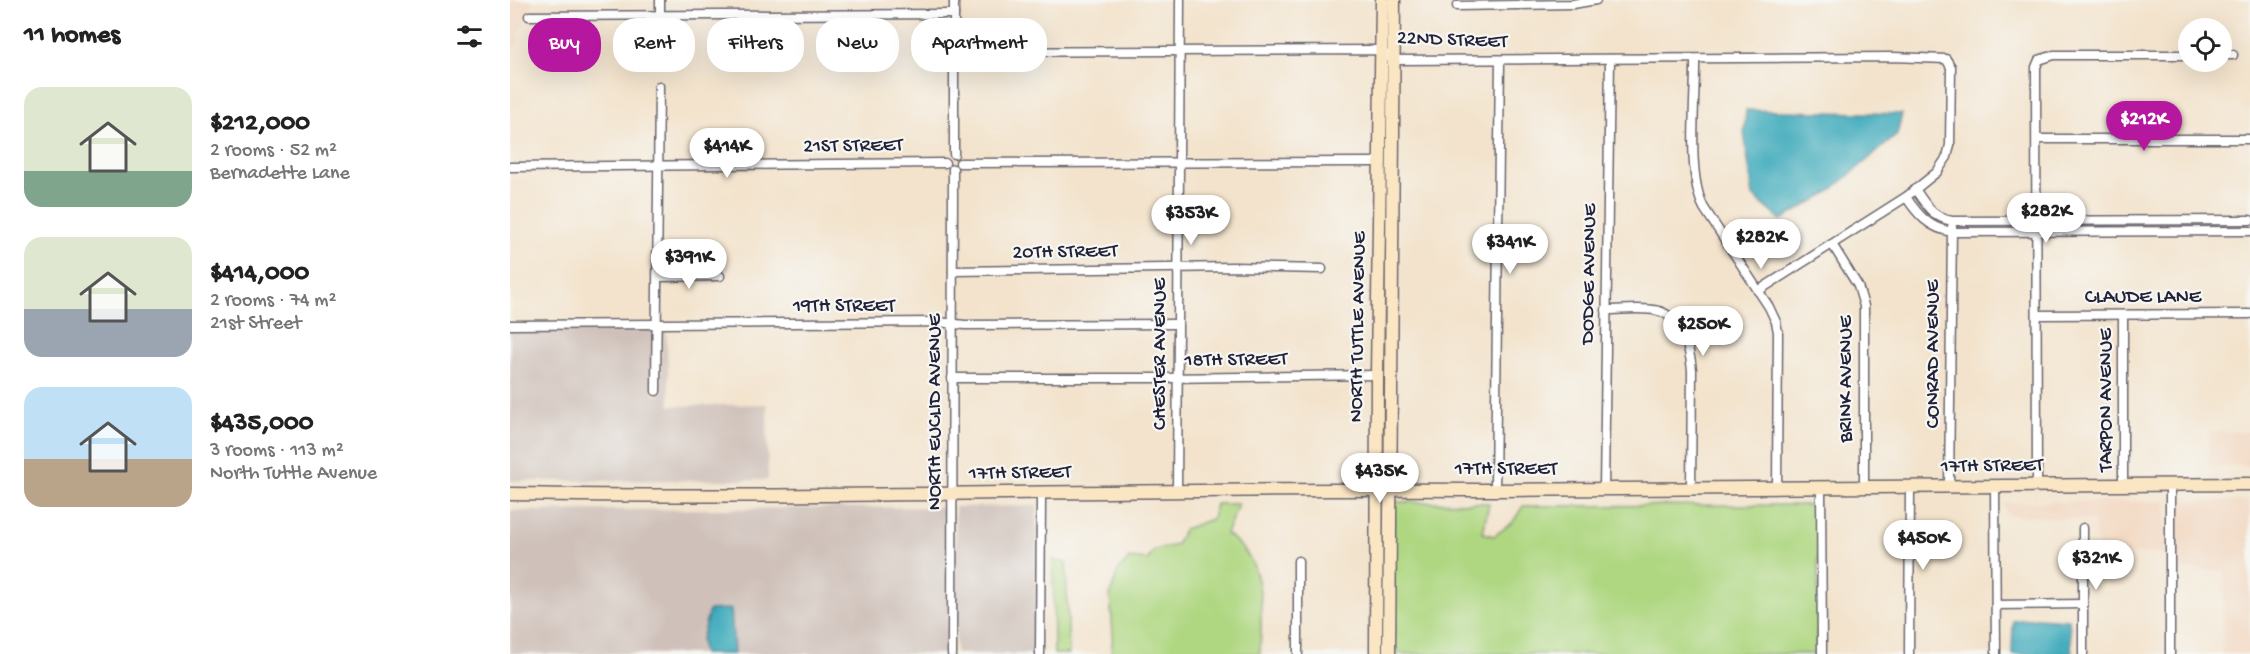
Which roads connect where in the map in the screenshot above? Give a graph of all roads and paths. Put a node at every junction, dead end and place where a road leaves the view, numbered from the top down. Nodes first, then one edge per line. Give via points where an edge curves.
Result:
1 (660, 0) edge
2 (954, 0) edge
3 (1180, 0) edge
4 (1382, 0) edge
5 (1394, 0) edge
6 (1596, 0) edge
7 (1457, 6) dead end
8 (954, 14) junction
9 (529, 16) dead end
10 (660, 17) junction
11 (954, 18) edge
12 (1380, 50) junction
13 (1180, 51) junction
14 (1047, 52) edge
15 (2178, 55) edge
16 (1695, 59) junction
17 (1393, 60) junction
18 (1500, 60) junction
19 (1610, 60) junction
20 (954, 72) edge
21 (659, 86) dead end
22 (2037, 139) junction
23 (2250, 139) edge
24 (954, 154) junction
25 (1179, 162) junction
26 (1380, 162) junction
27 (945, 163) junction
28 (659, 166) junction
29 (957, 166) junction
30 (510, 167) edge
31 (1915, 189) junction
32 (1906, 197) junction
33 (2037, 220) junction
34 (2250, 220) edge
35 (1952, 221) junction
36 (2036, 231) junction
37 (2250, 231) edge
38 (1952, 232) junction
39 (1832, 244) junction
40 (1178, 269) junction
41 (1322, 269) dead end
42 (953, 271) junction
43 (720, 276) dead end
44 (658, 277) junction
45 (1758, 291) junction
46 (1606, 310) junction
47 (2250, 314) edge
48 (2037, 315) junction
49 (2123, 315) junction
50 (658, 324) junction
51 (953, 324) junction
52 (1178, 324) junction
53 (510, 325) edge
54 (1377, 375) junction
55 (952, 378) junction
56 (1178, 378) junction
57 (656, 391) dead end
58 (2250, 484) edge
59 (2123, 485) junction
60 (2170, 485) junction
61 (1949, 486) junction
62 (1995, 486) junction
63 (2037, 486) junction
64 (1864, 487) junction
65 (1910, 487) junction
66 (1777, 488) junction
67 (1821, 488) junction
68 (1383, 489) junction
69 (1604, 489) junction
70 (1691, 489) junction
71 (1495, 490) junction
72 (1176, 492) junction
73 (510, 494) edge
74 (1041, 494) junction
75 (952, 495) junction
76 (2083, 528) dead end
77 (1298, 561) dead end
78 (2083, 604) junction
79 (1996, 605) junction
80 (952, 654) edge
81 (1040, 654) edge
82 (1298, 654) edge
83 (1376, 654) edge
84 (1389, 654) edge
85 (1822, 654) edge
86 (1909, 654) edge
87 (1996, 654) edge
88 (2083, 654) edge
89 (2170, 654) edge

1 - 10 street
2 - 8 street
3 - 13 street, CHESTER AVENUE
4 - 12 main road, NORTH TUTTLE AVENUE
5 - 17 main road, NORTH TUTTLE AVENUE
6 - 7 street via 1573,4
8 - 10 street
8 - 11 street
9 - 10 street
12 - 13 street, 22ND STREET
12 - 17 street, 22ND STREET
12 - 26 main road, NORTH TUTTLE AVENUE
13 - 14 street, 22ND STREET
13 - 25 street, CHESTER AVENUE
15 - 22 street via 2054,56 2039,60
16 - 19 street, 22ND STREET
16 - 31 street, 22ND STREET via 1942,57 1951,67 1949,150 1941,167
16 - 45 street via 1696,191
17 - 18 street, 22ND STREET
17 - 68 main road, NORTH TUTTLE AVENUE
18 - 19 street, 22ND STREET
18 - 71 street
19 - 46 street, DODGE AVENUE
20 - 24 street
21 - 28 street
22 - 23 street
22 - 33 street
24 - 27 street
24 - 29 street
25 - 26 street
25 - 29 street
25 - 40 street, CHESTER AVENUE
26 - 54 main road, NORTH TUTTLE AVENUE
27 - 28 street, 21ST STREET
27 - 29 street
28 - 30 street, 21ST STREET
28 - 44 street
29 - 42 street, NORTH EUCLID AVENUE
31 - 32 street
31 - 35 street via 1930,212
32 - 38 street via 1921,219
32 - 39 street
33 - 34 street
33 - 35 street
33 - 36 street
35 - 38 street, CONRAD AVENUE
36 - 37 street
36 - 38 street
36 - 48 street
38 - 61 street, CONRAD AVENUE
39 - 45 street
39 - 64 street, BRINK AVENUE via 1858,286 1864,306
40 - 41 street, 20TH STREET
40 - 42 street, 20TH STREET
40 - 52 street, CHESTER AVENUE
42 - 51 street, NORTH EUCLID AVENUE
43 - 44 street
44 - 50 street
45 - 66 street via 1773,313 1778,332
46 - 69 street, DODGE AVENUE
46 - 70 street via 1661,312 1674,320 1684,338 1692,370
47 - 49 street, CLAUDE LANE
48 - 49 street, CLAUDE LANE
48 - 63 street
49 - 59 street, TARPON AVENUE
50 - 51 street, 19TH STREET
50 - 53 street, 19TH STREET
50 - 57 street
51 - 52 street, 19TH STREET
51 - 55 street, NORTH EUCLID AVENUE
52 - 56 street, CHESTER AVENUE
54 - 56 street, 18TH STREET
54 - 68 main road, NORTH TUTTLE AVENUE
55 - 56 street, 18TH STREET
55 - 75 street, NORTH EUCLID AVENUE
56 - 72 street, CHESTER AVENUE
58 - 60 main road, 17TH STREET
59 - 60 main road, 17TH STREET
59 - 63 main road, 17TH STREET
60 - 89 street
61 - 62 main road, 17TH STREET
61 - 65 main road, 17TH STREET
62 - 63 main road, 17TH STREET
62 - 79 street
64 - 65 main road, 17TH STREET
64 - 67 main road, 17TH STREET
65 - 86 street
66 - 67 main road, 17TH STREET
66 - 70 main road, 17TH STREET
67 - 85 street
68 - 71 main road, 17TH STREET
68 - 72 main road, 17TH STREET
68 - 83 main road, NORTH TUTTLE AVENUE
68 - 84 main road, NORTH TUTTLE AVENUE
69 - 70 main road, 17TH STREET
69 - 71 main road, 17TH STREET
72 - 74 main road, 17TH STREET
73 - 75 main road, 17TH STREET
74 - 75 main road, 17TH STREET
74 - 81 street
75 - 80 street, NORTH EUCLID AVENUE
76 - 78 street
77 - 82 street
78 - 79 street
78 - 88 street
79 - 87 street

